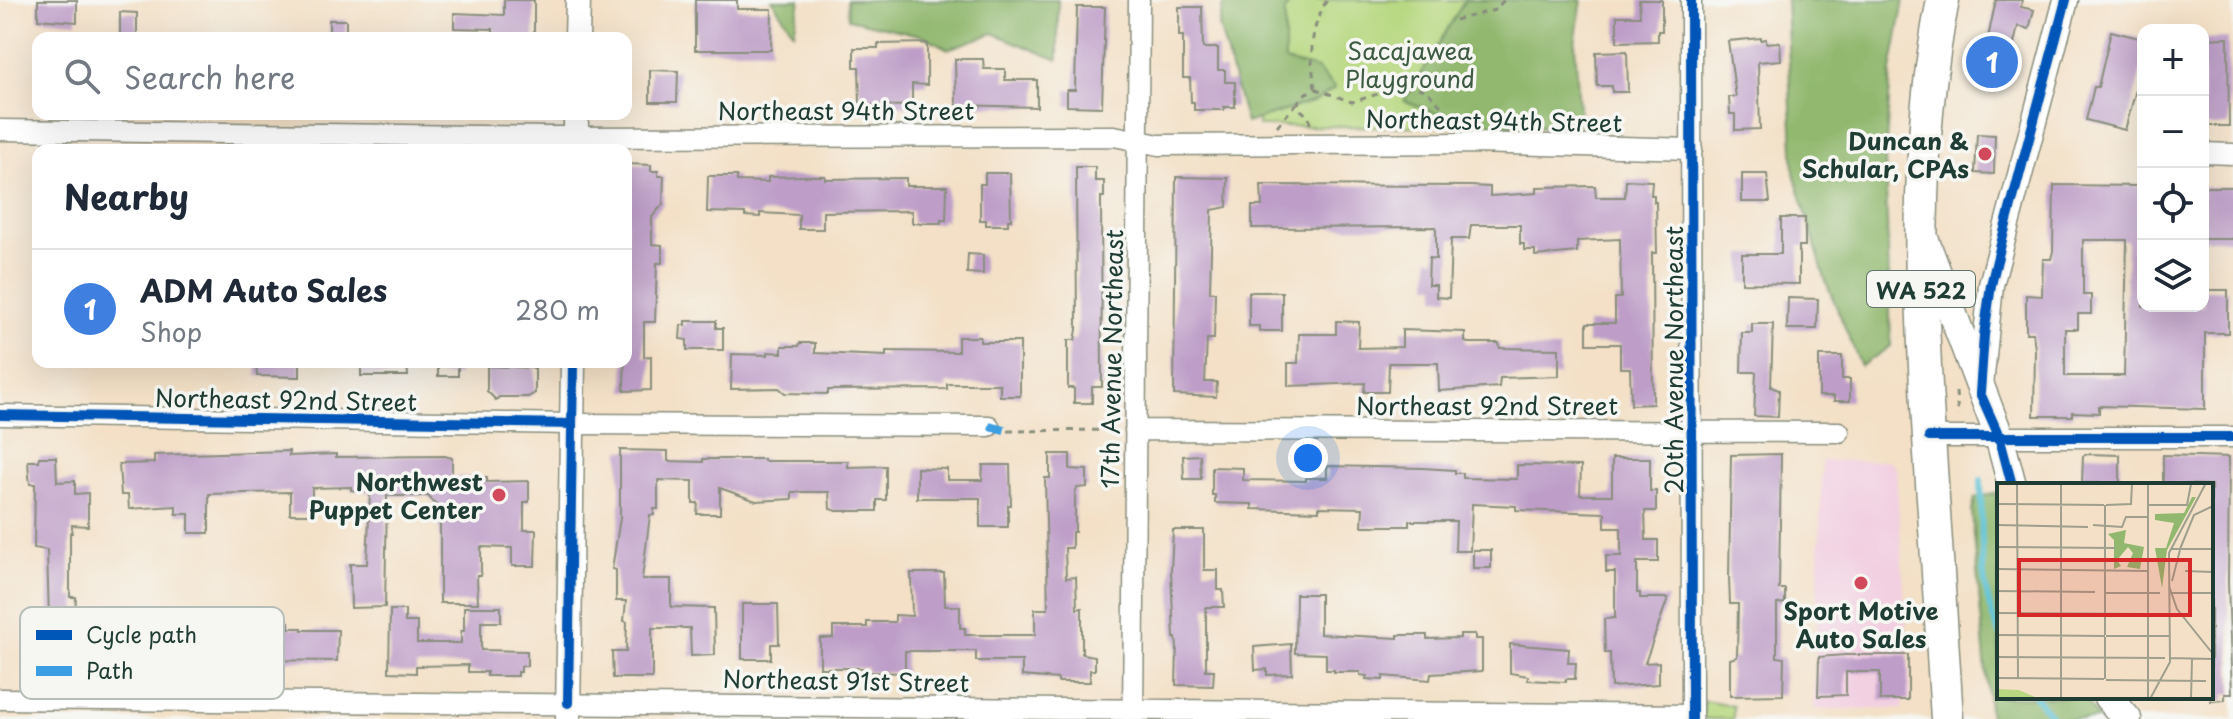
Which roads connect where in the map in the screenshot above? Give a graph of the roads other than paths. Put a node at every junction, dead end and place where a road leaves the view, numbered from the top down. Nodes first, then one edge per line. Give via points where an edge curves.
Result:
1 (578, 0) edge
2 (1139, 0) edge
3 (1691, 0) edge
4 (1943, 0) edge
5 (2066, 0) edge
6 (577, 32) edge
7 (0, 130) edge
8 (576, 133) edge
9 (1140, 140) junction
10 (1692, 149) junction
11 (2209, 153) edge
12 (2233, 154) edge
13 (1920, 229) junction
14 (1923, 350) junction
15 (573, 368) edge
16 (1968, 388) junction
17 (0, 415) edge
18 (572, 424) junction
19 (998, 428) road end
20 (1127, 430) junction
21 (1691, 431) junction
22 (1839, 432) dead end
23 (1999, 436) junction
24 (1929, 437) junction
25 (2233, 437) edge
26 (2011, 483) edge
27 (0, 699) edge
28 (2110, 699) edge
29 (568, 711) edge
30 (1133, 714) edge
31 (1692, 717) edge
32 (1947, 719) edge
33 (2127, 719) edge

1 - 6 street
2 - 9 street, 17th Avenue Northeast
3 - 10 street, 20th Avenue Northeast
4 - 13 main road, WA 522 via 1923,137
5 - 16 street
7 - 8 street, Northeast 94th Street
8 - 9 street, Northeast 94th Street
9 - 10 street, Northeast 94th Street via 1159,145 1474,143
9 - 20 street, 17th Avenue Northeast
10 - 21 street, 20th Avenue Northeast
11 - 12 street
13 - 14 main road, WA 522
13 - 16 main road
14 - 16 main road via 1954,370
14 - 24 main road, WA 522
15 - 18 street
16 - 23 main road
17 - 18 street, Northeast 92nd Street
18 - 19 street, Northeast 92nd Street
18 - 29 street
20 - 21 street, Northeast 92nd Street
20 - 30 street, 17th Avenue Northeast
21 - 22 street, Northeast 92nd Street
21 - 31 street, 20th Avenue Northeast
23 - 24 street
23 - 25 street
23 - 26 main road
24 - 32 main road, WA 522
27 - 29 street, Northeast 91st Street
28 - 33 main road
29 - 30 street, Northeast 91st Street
30 - 31 street, Northeast 91st Street

